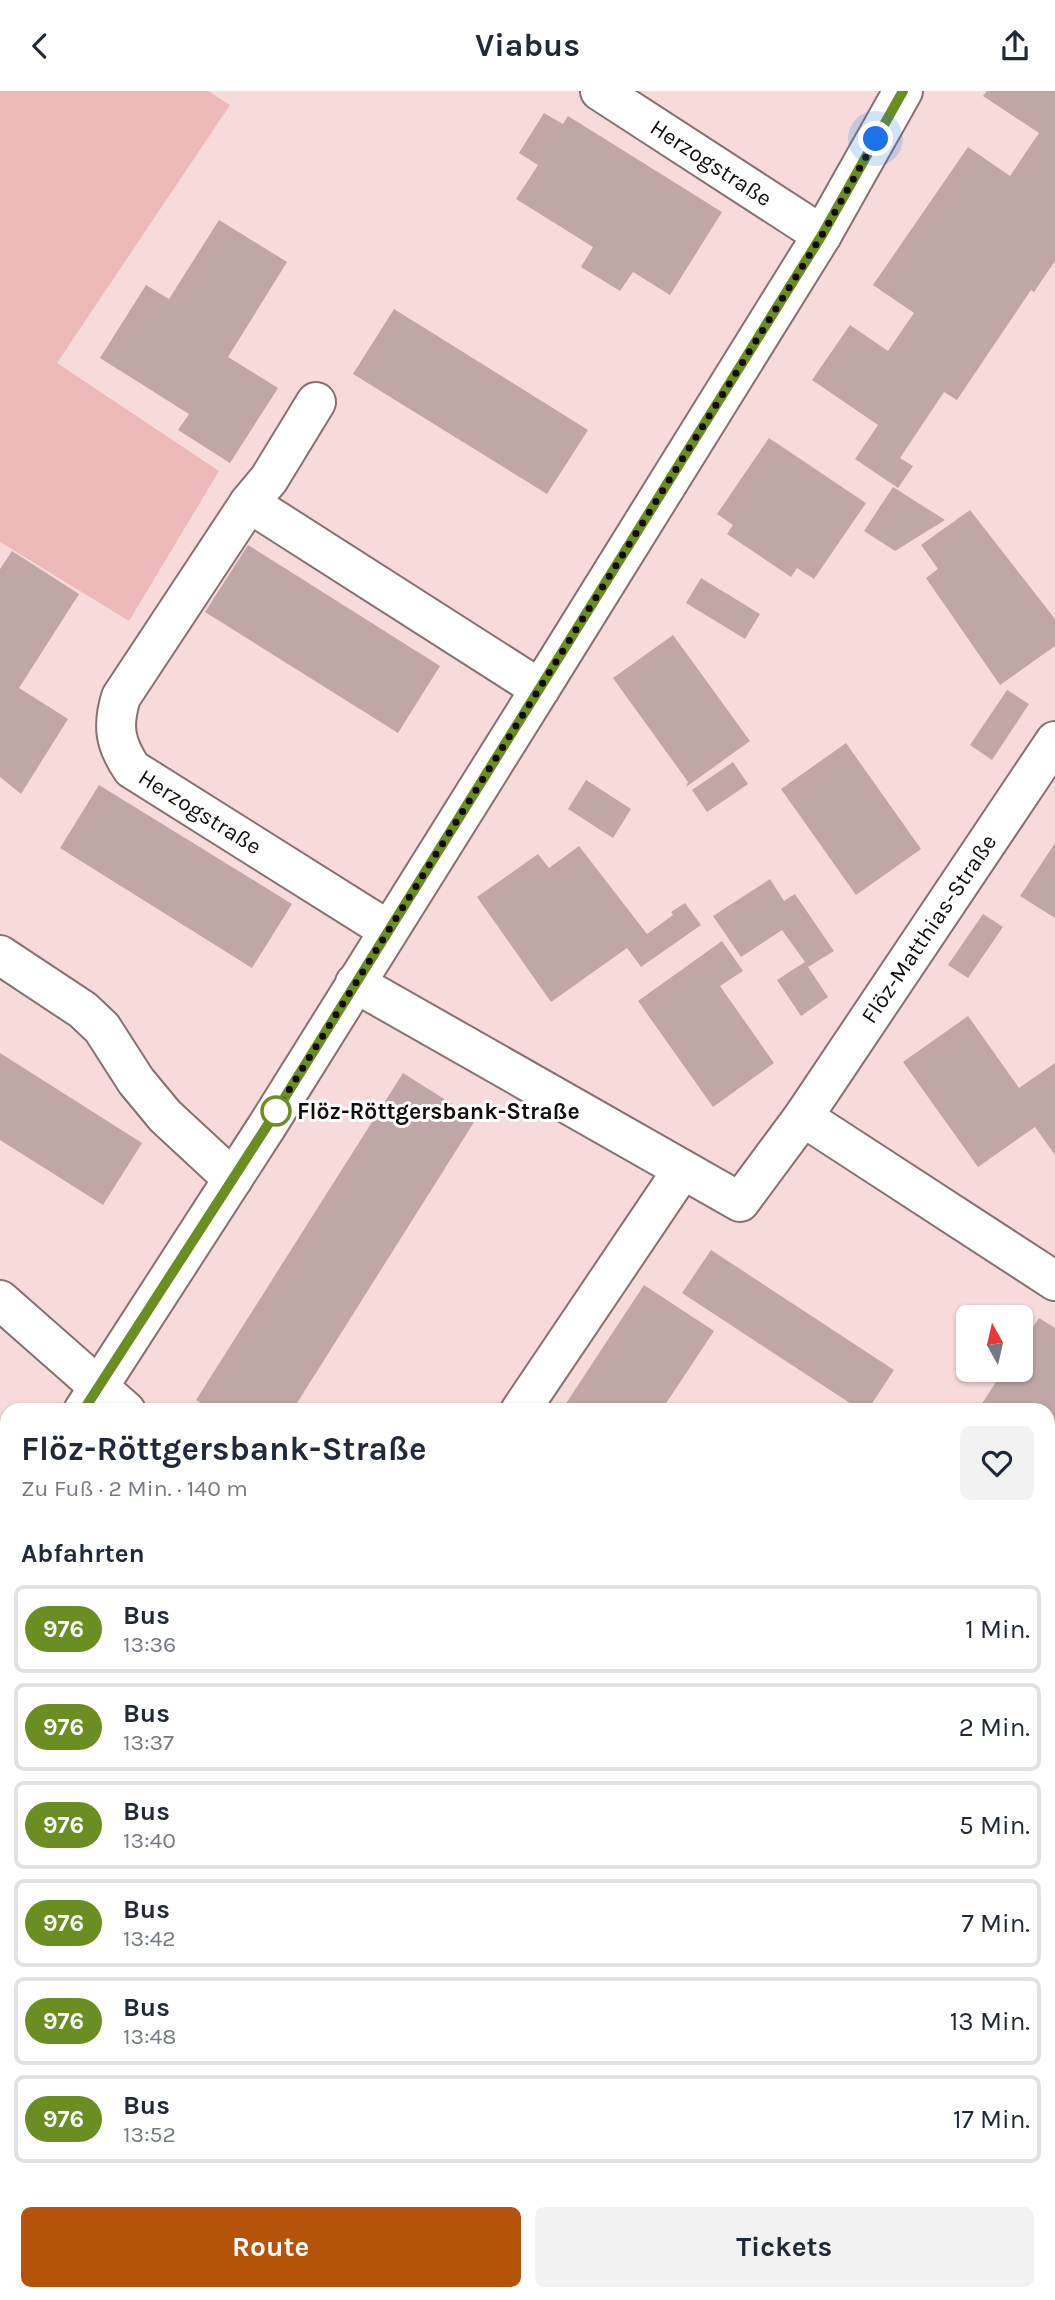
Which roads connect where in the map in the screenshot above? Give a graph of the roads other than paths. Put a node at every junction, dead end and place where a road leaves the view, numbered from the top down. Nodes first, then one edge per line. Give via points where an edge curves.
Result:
1 (600, 91) edge
2 (904, 91) edge
3 (822, 235) junction
4 (316, 403) dead end
5 (249, 503) junction
6 (540, 689) junction
7 (1055, 741) edge
8 (388, 930) junction
9 (0, 955) edge
10 (355, 983) junction
11 (803, 1117) junction
12 (681, 1171) junction
13 (233, 1179) junction
14 (1055, 1281) edge
15 (0, 1300) edge
16 (103, 1402) edge
17 (525, 1403) edge

1 - 3 street, Herzogstraße
2 - 3 street
3 - 6 street
4 - 5 street, Herzogstraße
5 - 6 street
5 - 8 street, Herzogstraße via 121,697 115,732 120,751 132,769
6 - 8 street
7 - 11 street, Flöz-Matthias-Straße
8 - 10 street
9 - 13 street via 83,1010 102,1028 165,1116
10 - 12 street
10 - 13 street
11 - 12 street, Flöz-Matthias-Straße via 740,1202
11 - 14 street
12 - 17 street
13 - 16 street
15 - 16 street

